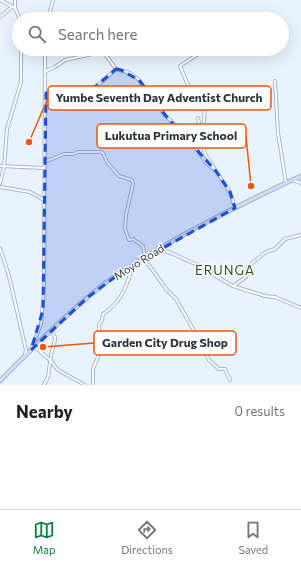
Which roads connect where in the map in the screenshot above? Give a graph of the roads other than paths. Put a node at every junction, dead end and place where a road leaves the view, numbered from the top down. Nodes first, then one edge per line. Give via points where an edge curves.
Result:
1 (0, 0) edge
2 (14, 0) edge
3 (53, 0) edge
4 (12, 7) junction
5 (15, 8) junction
6 (17, 12) edge
7 (50, 12) edge
8 (0, 17) edge
9 (21, 56) edge
10 (45, 56) edge
11 (80, 56) edge
12 (107, 56) edge
13 (195, 56) edge
14 (116, 69) junction
15 (46, 70) junction
16 (275, 81) dead end
17 (46, 92) junction
18 (198, 118) dead end
19 (201, 130) junction
20 (45, 161) junction
21 (0, 166) edge
22 (4, 167) junction
23 (44, 168) junction
24 (216, 172) junction
25 (301, 176) edge
26 (293, 180) junction
27 (286, 183) junction
28 (301, 183) edge
29 (0, 184) edge
30 (0, 187) edge
31 (44, 201) junction
32 (235, 208) junction
33 (301, 235) edge
34 (0, 248) edge
35 (159, 248) junction
36 (145, 257) junction
37 (140, 260) junction
38 (127, 268) junction
39 (233, 286) junction
40 (301, 308) edge
41 (51, 331) junction
42 (100, 342) junction
43 (200, 344) junction
44 (35, 346) junction
45 (31, 350) junction
46 (24, 356) junction
47 (51, 361) junction
48 (230, 380) dead end
49 (0, 381) edge
50 (44, 385) edge
51 (85, 385) edge
52 (93, 385) edge

1 - 4 street
2 - 5 street
3 - 7 street
4 - 5 street
4 - 8 street
5 - 6 street
9 - 22 street via 21,82 7,129
10 - 15 street
11 - 15 street
12 - 14 street
13 - 19 street via 180,66 189,87 203,105 205,112
14 - 17 street via 104,82 95,87
14 - 24 street via 130,73 139,80 165,115
15 - 17 street
16 - 27 street via 278,137
17 - 20 street
18 - 19 street
19 - 24 street via 205,154
20 - 23 street
20 - 36 street via 64,154 101,152 119,176 132,180 125,229 129,240 134,239 143,246
21 - 22 street
22 - 23 street
22 - 29 street
23 - 31 street
24 - 32 street via 230,192
25 - 26 main road, Moyo Road
26 - 27 main road, Moyo Road
26 - 28 street
27 - 32 main road, Moyo Road
30 - 31 street via 30,192
31 - 45 street via 43,310 41,324
32 - 35 main road, Moyo Road
33 - 39 street via 286,239 275,249 266,252 248,267 246,277
34 - 46 street via 26,350
35 - 36 main road, Moyo Road
35 - 39 street via 207,268 212,274
36 - 37 main road, Moyo Road
37 - 38 main road, Moyo Road
37 - 43 street via 149,266 176,299
38 - 41 main road, Moyo Road via 88,297
38 - 42 street via 131,271 122,297 103,314 99,325
39 - 40 street via 275,297
41 - 44 main road, Moyo Road
41 - 47 street via 55,337
42 - 43 street via 124,348 159,351
42 - 52 street via 100,352 93,369
43 - 48 street via 209,360 219,369 226,369
44 - 45 main road, Moyo Road
44 - 47 street
45 - 46 main road, Moyo Road
46 - 49 main road, Moyo Road
47 - 50 street
47 - 51 street via 58,370

